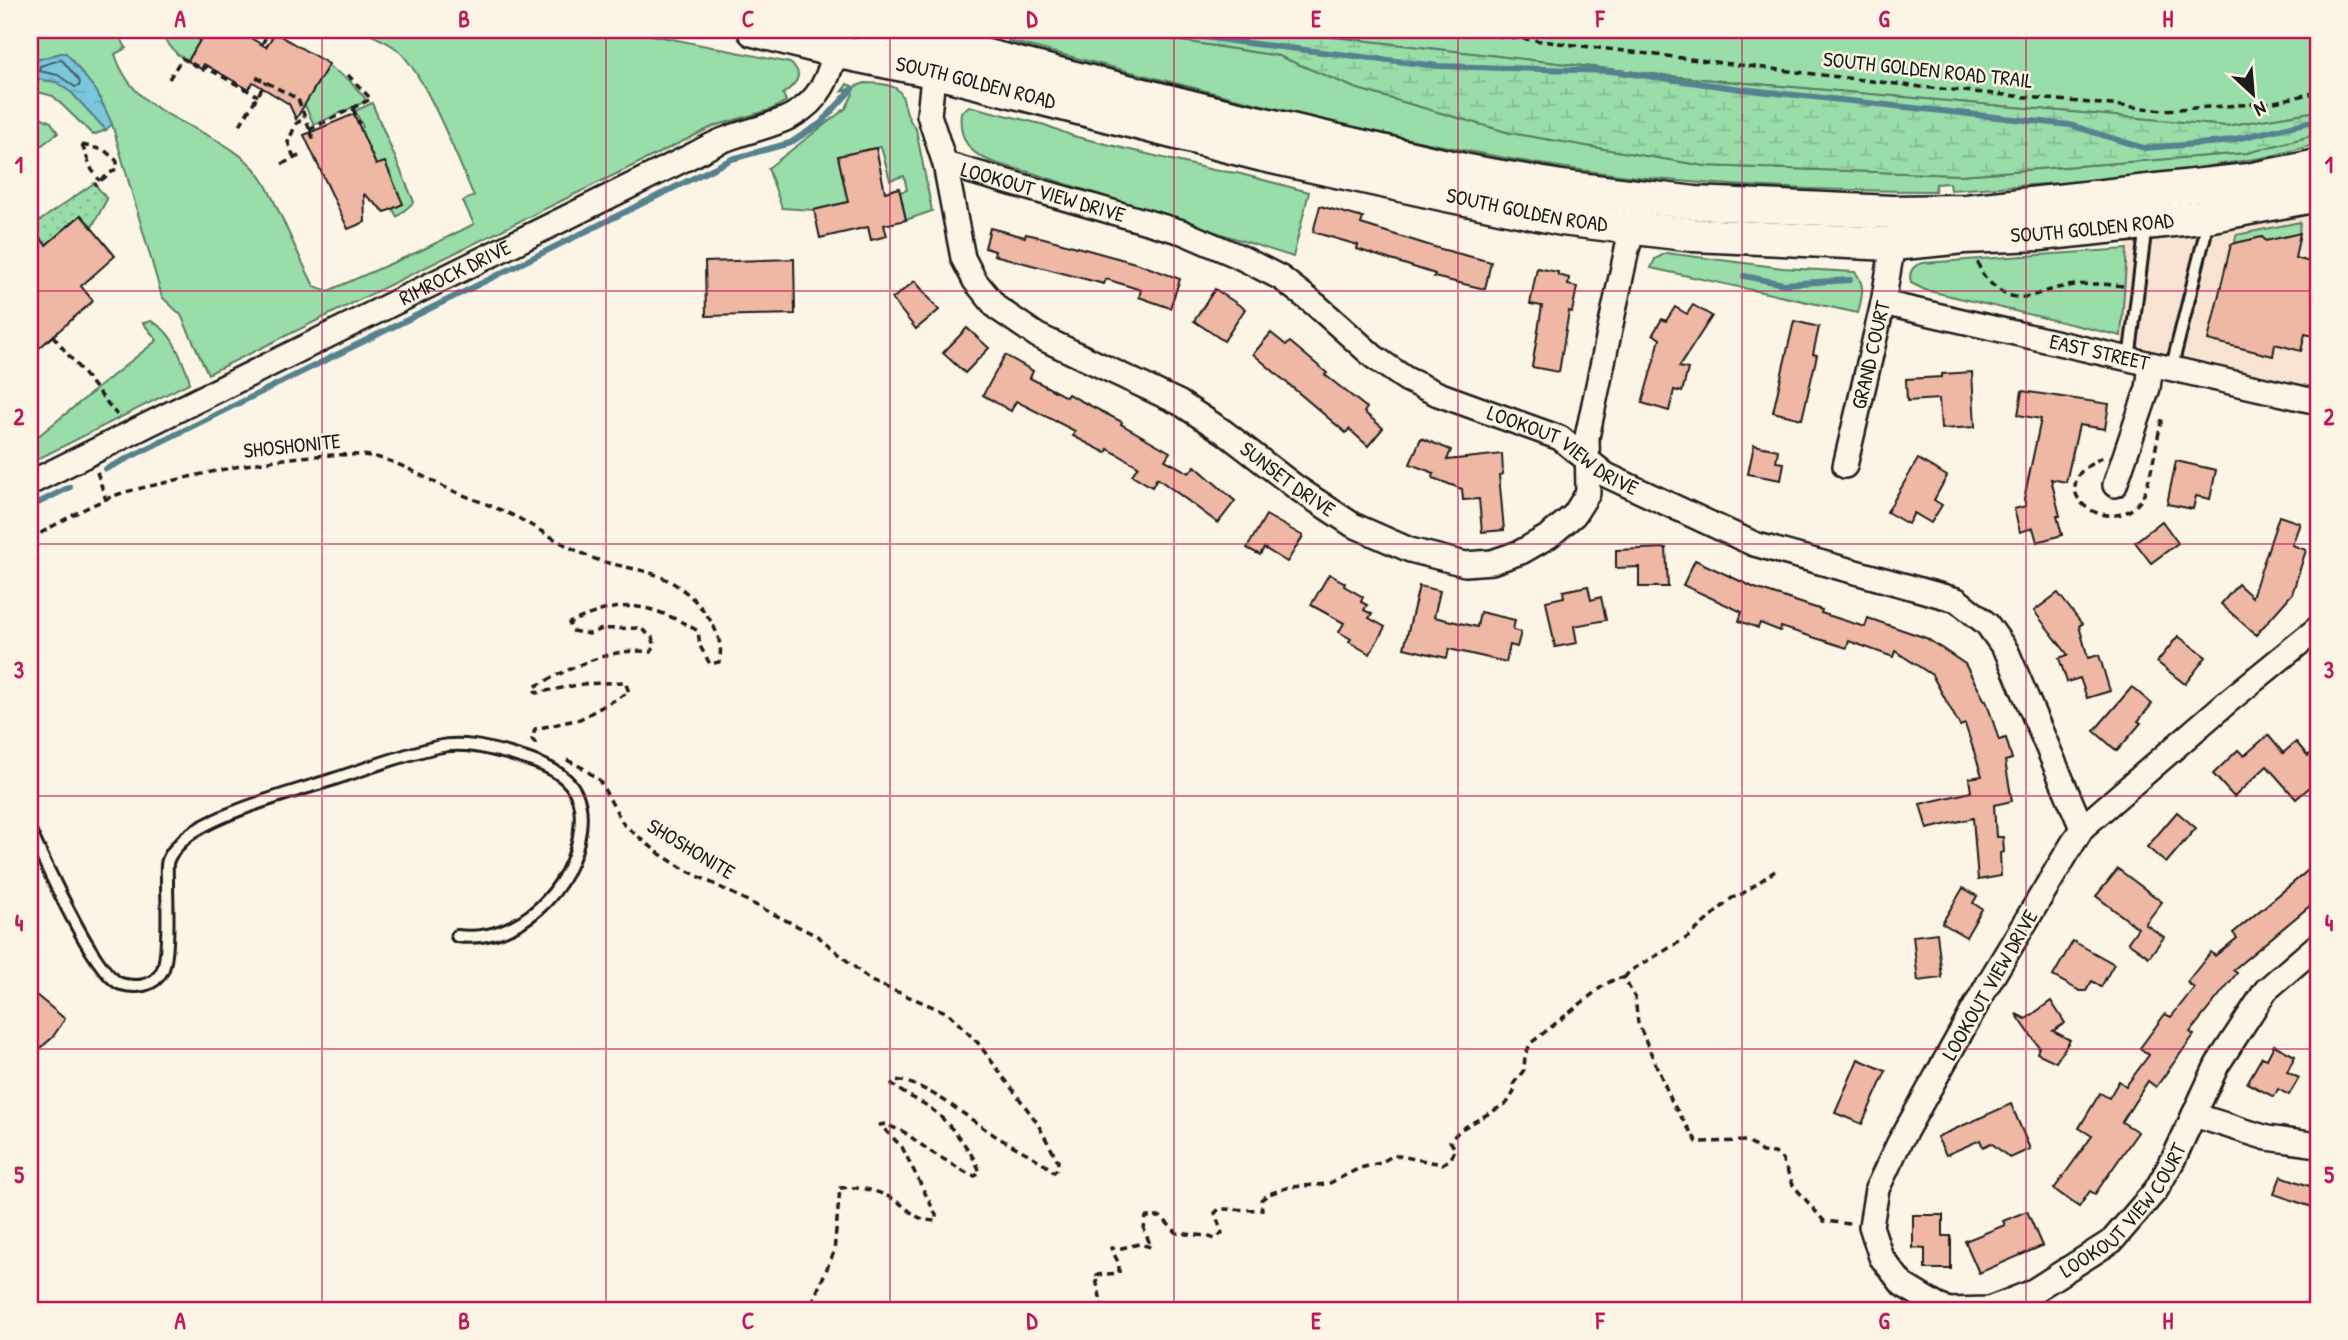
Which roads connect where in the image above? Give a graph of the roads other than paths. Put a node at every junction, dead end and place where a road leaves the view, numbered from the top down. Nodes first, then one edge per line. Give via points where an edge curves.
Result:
1 (754, 30) edge
2 (870, 30) edge
3 (837, 40) edge
4 (935, 57) junction
5 (945, 164) junction
6 (2318, 166) edge
7 (2318, 195) edge
8 (1644, 198) junction
9 (1892, 212) junction
10 (2202, 217) junction
11 (2143, 223) junction
12 (1634, 228) junction
13 (1893, 244) junction
14 (1883, 303) junction
15 (2129, 360) junction
16 (2161, 368) junction
17 (2318, 400) edge
18 (1588, 459) junction
19 (1845, 466) dead end
20 (30, 482) edge
21 (2115, 485) dead end
22 (2318, 628) edge
23 (2082, 828) junction
24 (30, 831) edge
25 (457, 936) dead end
26 (2318, 945) edge
27 (2194, 1115) junction
28 (1899, 1143) joint
29 (2318, 1145) edge

1 - 3 main road, SOUTH GOLDEN ROAD
2 - 4 main road, SOUTH GOLDEN ROAD
3 - 4 main road, SOUTH GOLDEN ROAD
3 - 20 street, RIMROCK DRIVE via 820,90 793,116 695,154
4 - 5 street, SUNSET DRIVE via 929,116
4 - 8 main road, SOUTH GOLDEN ROAD via 1473,172
4 - 12 main road, SOUTH GOLDEN ROAD via 1263,155 1535,213
5 - 18 street, LOOKOUT VIEW DRIVE via 1182,232 1238,256 1281,278 1406,380 1560,438
5 - 18 street, SUNSET DRIVE via 963,258 997,308 1038,336 1180,403 1353,524 1410,550 1465,564 1492,562 1521,552 1574,515 1588,493
6 - 9 main road, SOUTH GOLDEN ROAD via 2248,180 1966,211
7 - 10 main road, SOUTH GOLDEN ROAD
8 - 9 main road, SOUTH GOLDEN ROAD
8 - 12 main road
9 - 13 main road
10 - 11 main road, SOUTH GOLDEN ROAD
10 - 16 lane via 2205,235
11 - 13 main road, SOUTH GOLDEN ROAD
11 - 15 lane
12 - 13 main road, SOUTH GOLDEN ROAD
12 - 18 street, SUNSET DRIVE via 1587,437
13 - 14 street, GRAND COURT
14 - 15 street, EAST STREET
14 - 19 street, GRAND COURT
15 - 16 street, EAST STREET
16 - 17 street, EAST STREET
16 - 21 street via 2148,388
18 - 23 street, LOOKOUT VIEW DRIVE via 1606,475 1755,544 1957,600 1987,624 2007,652
22 - 23 street, LOOKOUT VIEW DRIVE
23 - 28 street, LOOKOUT VIEW DRIVE
24 - 25 lane via 96,960 115,982 147,986 162,971 167,941 167,861 183,840 203,826 447,744 480,746 545,766 569,782 579,799 579,843 572,866 550,898 521,922 477,938
26 - 27 street, LOOKOUT VIEW COURT via 2266,990 2217,1065
27 - 28 street, LOOKOUT VIEW COURT via 2156,1190 2112,1241 2030,1293 1989,1309 1949,1310 1903,1284 1881,1257 1871,1226 1877,1189
27 - 29 street via 2267,1138

